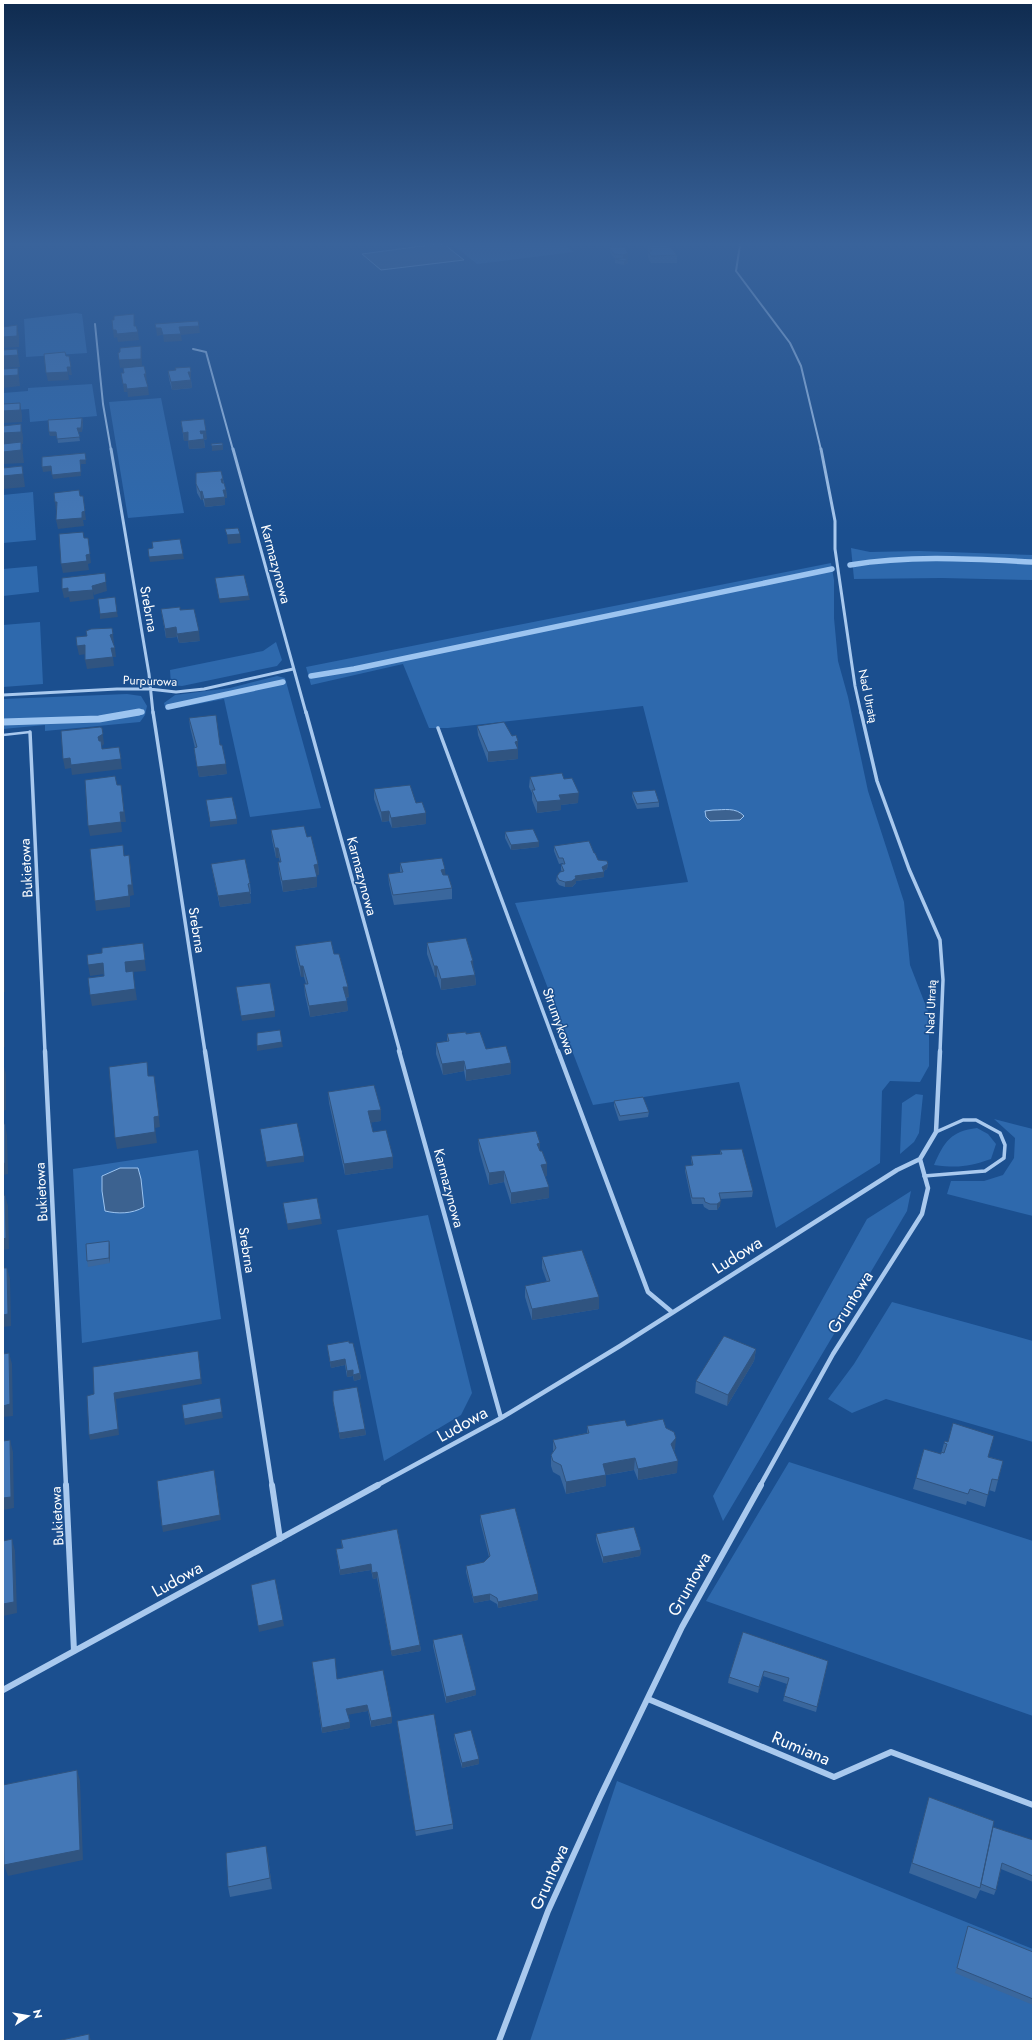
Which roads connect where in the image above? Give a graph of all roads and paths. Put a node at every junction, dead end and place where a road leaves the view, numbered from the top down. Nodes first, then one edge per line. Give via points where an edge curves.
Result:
1 (97, 340) edge
2 (788, 340) edge
3 (193, 349) dead end
4 (294, 669) junction
5 (149, 689) junction
6 (3, 695) edge
7 (438, 728) dead end
8 (30, 732) joint
9 (3, 735) edge
10 (936, 1132) junction
11 (920, 1159) junction
12 (924, 1176) junction
13 (672, 1312) junction
14 (501, 1418) junction
15 (280, 1539) junction
16 (74, 1651) junction
17 (3, 1690) edge
18 (648, 1699) junction
19 (1033, 1805) edge
20 (499, 2041) edge

1 - 5 street, Srebrna via 103,404 149,674
2 - 10 street, Nad Utratą via 806,383 831,497 843,613 855,686 876,774 909,869 940,940 943,980
3 - 4 street, Karmazynowa via 206,352
4 - 5 street, Purpurowa via 183,691
4 - 14 street, Karmazynowa
5 - 6 street, Purpurowa
5 - 15 street, Srebrna
7 - 13 street, Strumykowa via 648,1292
8 - 9 lane
8 - 16 street, Bukietowa
10 - 11 street, Nad Utratą
10 - 12 lane via 962,1120 976,1120 1000,1133 1005,1145 1004,1158 985,1171
11 - 12 street, Gruntowa
11 - 13 street, Ludowa via 897,1170
12 - 18 street, Gruntowa via 928,1188 922,1214 833,1354 682,1627
13 - 14 street, Ludowa
14 - 15 street, Ludowa
15 - 16 street, Ludowa
16 - 17 street, Ludowa
18 - 19 street, Rumiana via 834,1777 891,1752
18 - 20 street, Gruntowa via 548,1911

